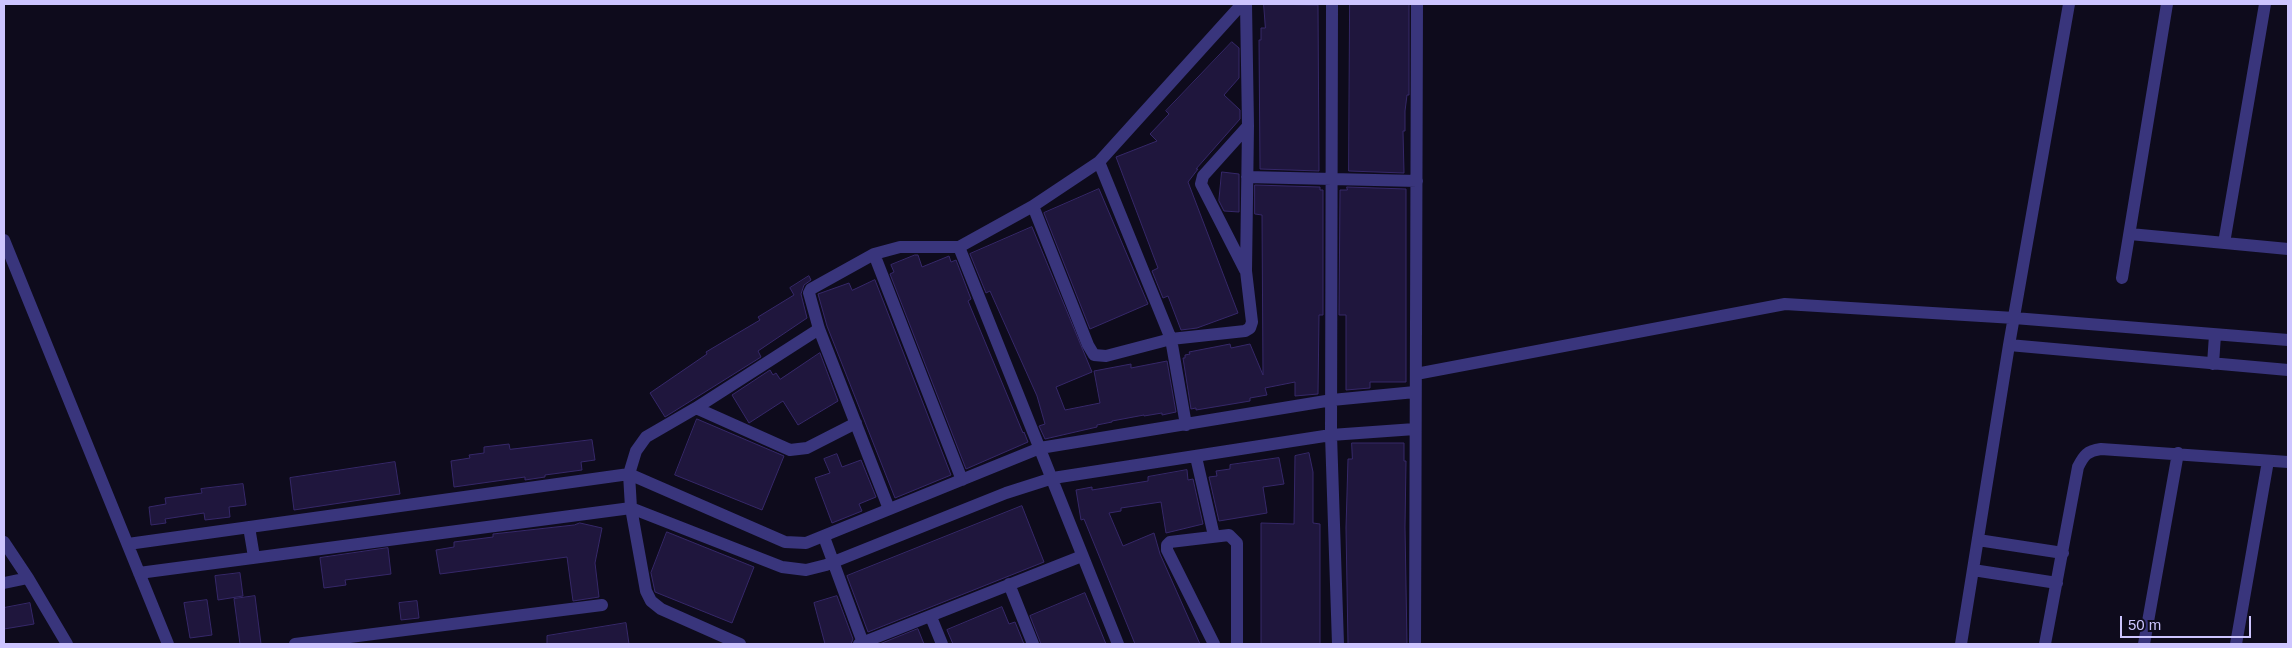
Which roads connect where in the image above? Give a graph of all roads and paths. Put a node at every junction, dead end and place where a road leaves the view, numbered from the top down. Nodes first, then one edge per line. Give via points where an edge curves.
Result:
1 (1242, 4) edge
2 (1246, 4) edge
3 (1332, 4) edge
4 (1417, 4) edge
5 (2069, 4) edge
6 (2167, 4) edge
7 (2265, 4) edge
8 (1248, 126) junction
9 (1099, 162) junction
10 (1248, 177) junction
11 (1333, 179) junction
12 (1417, 181) junction
13 (1033, 206) junction
14 (2130, 234) junction
15 (4, 240) edge
16 (2224, 243) junction
17 (959, 247) junction
18 (2288, 249) edge
19 (874, 254) junction
20 (1246, 271) junction
21 (2122, 278) dead end
22 (2014, 318) junction
23 (819, 329) junction
24 (2215, 335) junction
25 (1172, 339) junction
26 (2288, 340) edge
27 (2009, 345) junction
28 (2213, 364) junction
29 (2288, 370) edge
30 (1416, 374) junction
31 (1415, 392) junction
32 (1332, 400) junction
33 (696, 408) junction
34 (856, 423) junction
35 (1186, 425) junction
36 (1415, 429) junction
37 (1332, 435) junction
38 (1040, 448) junction
39 (2178, 453) junction
40 (1196, 457) junction
41 (2268, 461) junction
42 (2288, 462) edge
43 (629, 474) junction
44 (1053, 478) junction
45 (962, 480) junction
46 (625, 508) junction
47 (889, 509) junction
48 (249, 527) junction
49 (1214, 536) junction
50 (824, 537) junction
51 (1978, 540) junction
52 (4, 542) edge
53 (128, 544) junction
54 (2063, 553) junction
55 (1082, 556) junction
56 (254, 557) junction
57 (834, 561) junction
58 (1973, 570) junction
59 (138, 573) junction
60 (28, 578) junction
61 (2057, 582) junction
62 (4, 583) edge
63 (1009, 584) junction
64 (602, 605) dead end
65 (931, 617) junction
66 (67, 644) edge
67 (168, 644) edge
68 (295, 644) edge
69 (740, 644) edge
70 (861, 644) edge
71 (942, 644) edge
72 (1033, 644) edge
73 (1118, 644) edge
74 (1214, 644) edge
75 (1237, 644) edge
76 (1338, 644) edge
77 (1415, 644) edge
78 (1961, 644) edge
79 (2045, 644) edge
80 (2144, 644) edge
81 (2236, 644) edge

1 - 9 street
2 - 8 street
3 - 11 street
4 - 12 street
5 - 22 street
6 - 14 street
7 - 16 street
8 - 10 street
8 - 20 street via 1203,176 1201,184
9 - 13 street
9 - 25 street
10 - 11 street
10 - 20 street
11 - 12 street
11 - 32 street
12 - 30 street
13 - 17 street
13 - 25 street via 1094,355 1106,356
14 - 16 street
14 - 21 street
15 - 53 street
16 - 18 street
17 - 19 street via 900,247
17 - 38 street
19 - 23 street via 811,289 808,298
19 - 45 street
20 - 25 street via 1250,328 1245,332
22 - 24 street
22 - 27 street
22 - 30 street via 1785,304
23 - 33 street
23 - 34 street
24 - 26 street
24 - 28 street
25 - 35 street
27 - 28 street
27 - 51 street
28 - 29 street
30 - 31 street
31 - 32 street
31 - 36 street
32 - 35 street
32 - 37 street
33 - 34 street via 790,450 807,448
33 - 43 street via 646,437 636,451
34 - 47 street
35 - 38 street
36 - 37 street
36 - 77 street
37 - 40 street
37 - 76 street
38 - 44 street
38 - 45 street
39 - 41 street
39 - 54 street via 2101,449 2084,455 2078,467
39 - 80 street
40 - 44 street
40 - 49 street
41 - 42 street
41 - 81 street
43 - 46 street
43 - 48 street
43 - 50 street via 785,542 806,543
44 - 55 street
44 - 57 street via 1006,493
45 - 47 street
46 - 56 street
46 - 57 street via 782,567 806,570
46 - 69 street via 651,601 661,609
47 - 50 street
48 - 53 street
48 - 56 street
49 - 74 street via 1170,542 1167,550
49 - 75 street via 1229,535 1237,542
50 - 57 street
51 - 54 street
51 - 58 street
52 - 60 street
53 - 59 street
54 - 61 street
55 - 63 street
55 - 73 street
56 - 59 street
57 - 70 street
58 - 61 street
58 - 78 street
59 - 67 street
60 - 62 street
60 - 66 street
61 - 79 street
63 - 65 street
63 - 72 street
64 - 68 street
65 - 70 street
65 - 71 street

